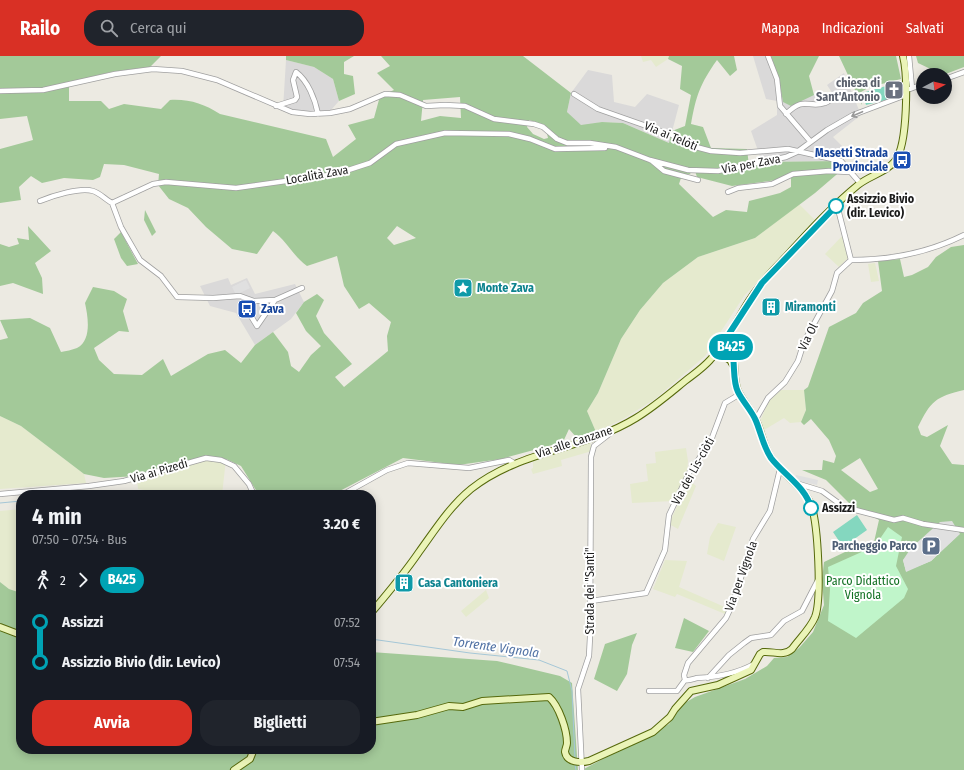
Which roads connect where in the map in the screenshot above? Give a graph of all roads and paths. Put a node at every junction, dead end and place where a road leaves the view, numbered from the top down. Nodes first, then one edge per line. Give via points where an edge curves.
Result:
1 (768, 56) edge
2 (903, 56) edge
3 (909, 56) edge
4 (964, 72) edge
5 (952, 76) edge
6 (916, 87) edge
7 (0, 90) edge
8 (908, 91) junction
9 (574, 94) dead end
10 (836, 96) dead end
11 (276, 106) junction
12 (318, 114) junction
13 (786, 114) junction
14 (810, 141) junction
15 (611, 147) junction
16 (797, 152) junction
17 (650, 160) junction
18 (850, 172) junction
19 (698, 180) dead end
20 (860, 183) junction
21 (728, 192) dead end
22 (40, 201) dead end
23 (112, 203) junction
24 (837, 205) junction
25 (964, 236) edge
26 (851, 260) junction
27 (302, 288) dead end
28 (249, 300) junction
29 (275, 300) junction
30 (725, 340) junction
31 (717, 352) junction
32 (733, 366) junction
33 (740, 394) junction
34 (756, 420) junction
35 (617, 428) junction
36 (514, 463) junction
37 (780, 469) junction
38 (792, 482) junction
39 (44, 490) edge
40 (252, 490) edge
41 (351, 490) edge
42 (16, 493) edge
43 (0, 494) edge
44 (964, 530) edge
45 (818, 579) junction
46 (590, 601) junction
47 (376, 607) edge
48 (0, 627) edge
49 (16, 633) edge
50 (756, 663) junction
51 (708, 678) junction
52 (685, 680) junction
53 (649, 691) dead end
54 (376, 721) edge
55 (252, 754) edge
56 (577, 762) junction
57 (234, 770) edge
58 (582, 770) edge

1 - 13 street via 777,79 780,106
2 - 8 street, Via alle Canzane
3 - 8 street
4 - 5 street
6 - 8 street
7 - 11 street via 43,90 115,74 153,69 182,71 217,80
8 -> 14 street via 853,115
8 - 20 street, Via alle Canzane via 902,147 896,160 889,167
9 - 16 street, Via ai Telòti via 598,109 711,151 740,153 788,149
10 - 13 street via 826,103 800,103
11 - 12 street via 292,112
11 - 12 street via 297,97 293,80 296,72 313,98
12 - 15 street via 350,109 385,94 400,95 426,106 465,106 494,119 534,124 567,143 590,143
13 - 14 street
14 - 16 street
15 - 17 street, Via per Zava
15 - 23 street, Località Zava via 555,149 509,134 445,133 396,144 370,163 336,174 236,188 166,182 153,184
16 - 17 street, Via per Zava via 786,157 718,171 688,170
16 - 18 street, Via ai Telòti via 841,161
17 - 19 street via 664,171
18 - 20 street, Via ai Telòti
18 - 21 street via 793,174 772,184 738,188
20 - 24 street, Via alle Canzane
22 - 23 street via 88,190
23 - 28 street via 121,227 140,260 161,276 177,297 240,296
24 - 26 street
24 - 30 street, Via alle Canzane via 762,283
25 - 26 street via 911,255
26 - 34 street, Via Ol via 837,273 832,291 804,342 798,361 785,382 768,398
27 - 29 street
28 - 29 street
28 - 29 street via 249,312 257,326
30 - 31 street, Via alle Canzane
30 - 32 street via 731,347
31 - 32 street via 730,360
31 - 35 street, Via alle Canzane via 704,366 651,409
32 - 33 street
33 - 34 street
33 - 46 street, Via dei Lis-ciòti via 725,402 710,443 682,486 669,515 665,550 646,593
34 - 37 street via 768,452
35 - 36 street, Via alle Canzane
35 - 46 street, Strada dei "Santi" via 594,446 591,457
36 - 41 street via 508,460 468,468 408,463 387,470
36 - 47 street, Via alle Canzane via 470,489 451,509
37 - 38 street
37 - 52 street, Via per Vignola via 770,511 753,539 733,603 726,618 688,663
38 - 44 street via 822,492 844,507 894,520 903,518
38 - 45 street via 806,495 811,505 815,520
39 - 40 street, Via ai Pizedi via 124,481 206,458 222,460 234,466
42 - 43 street, Via ai Pizedi
45 - 50 street via 817,610 804,634 788,652 763,652
45 - 51 street via 802,611 784,621 771,635 751,638 744,642
46 - 56 street, Strada dei "Santi" via 589,656 578,689
48 - 49 street
50 - 51 street via 742,670
50 - 56 street via 751,670 734,679 691,692 653,732 589,761
51 - 52 street
52 - 53 street via 677,691
54 - 56 street via 418,715 449,706 464,707 482,701 550,697 564,729 567,743 565,752
55 - 57 street via 250,759
56 - 58 street, Strada dei "Santi"

